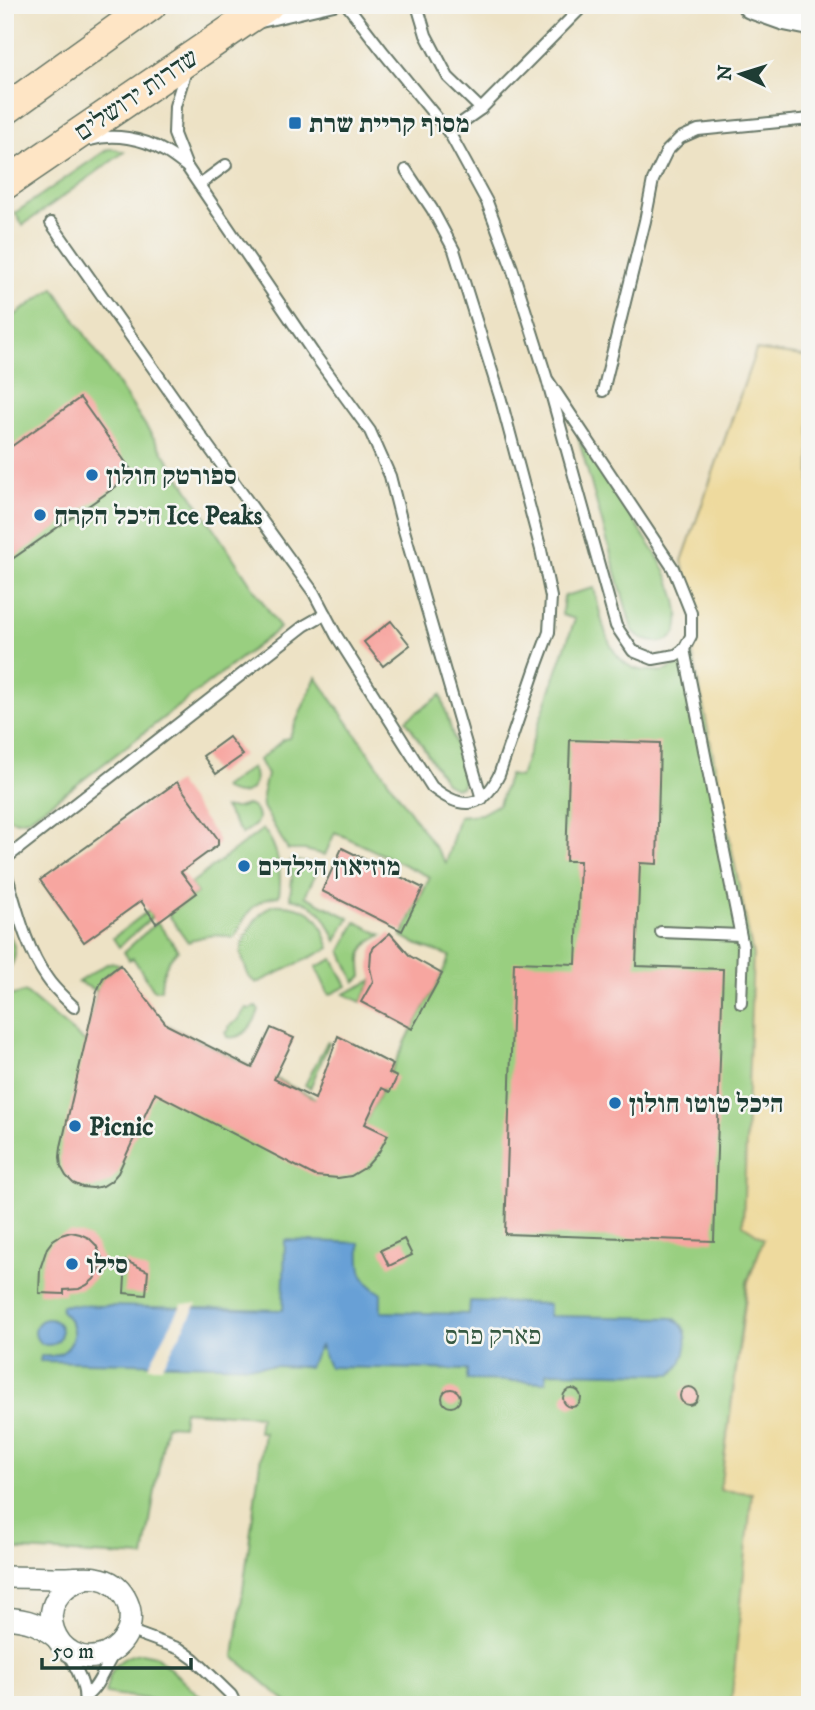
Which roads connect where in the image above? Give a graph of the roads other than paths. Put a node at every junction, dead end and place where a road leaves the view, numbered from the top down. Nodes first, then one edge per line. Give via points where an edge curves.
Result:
1 (151, 5) edge
2 (268, 5) edge
3 (334, 5) edge
4 (347, 5) edge
5 (417, 5) edge
6 (584, 5) edge
7 (751, 5) edge
8 (810, 22) edge
9 (236, 28) junction
10 (190, 58) junction
11 (481, 109) junction
12 (5, 110) edge
13 (810, 119) edge
14 (450, 134) junction
15 (52, 151) junction
16 (226, 165) dead end
17 (187, 167) junction
18 (406, 170) dead end
19 (5, 184) edge
20 (200, 184) junction
21 (51, 223) dead end
22 (547, 379) junction
23 (603, 391) dead end
24 (325, 614) junction
25 (684, 649) junction
26 (482, 799) junction
27 (5, 859) edge
28 (5, 869) edge
29 (661, 932) dead end
30 (740, 935) junction
31 (741, 1003) dead end
32 (74, 1007) dead end
33 (5, 1577) edge
34 (86, 1578) junction
35 (5, 1618) edge
36 (124, 1637) junction
37 (61, 1643) junction
38 (85, 1700) edge
39 (236, 1705) edge

1 - 12 main road
2 - 9 main road, שדרות ירושלים
3 - 9 lane
4 - 14 lane
5 - 11 lane via 426,35 448,77
6 - 11 lane
7 - 8 street
9 - 10 main road, שדרות ירושלים
10 - 15 main road, שדרות ירושלים
10 - 17 lane via 175,106 174,135
11 - 14 lane
13 - 23 lane via 698,130 667,151 653,180
14 - 22 lane via 487,202
15 - 17 lane via 102,136 132,139 163,149
15 - 19 main road, שדרות ירושלים
16 - 20 lane
17 - 20 lane
18 - 26 lane via 454,250 501,400 551,597 550,632 499,775
20 - 26 lane via 370,431 390,476
21 - 24 lane
22 - 25 lane via 673,568 691,613 691,636
22 - 25 lane via 616,626 633,651 653,659
24 - 26 lane via 432,787 455,802
24 - 27 lane
25 - 30 lane
28 - 32 lane via 35,960
29 - 30 lane
30 - 31 lane
33 - 34 street
34 - 36 street via 105,1580 121,1592 130,1610
34 - 37 street via 65,1587 53,1605 53,1628
35 - 37 street via 27,1619
36 - 37 street via 111,1652 99,1656 75,1654
36 - 38 lane
36 - 39 lane via 180,1649 231,1695
37 - 38 lane via 75,1665

